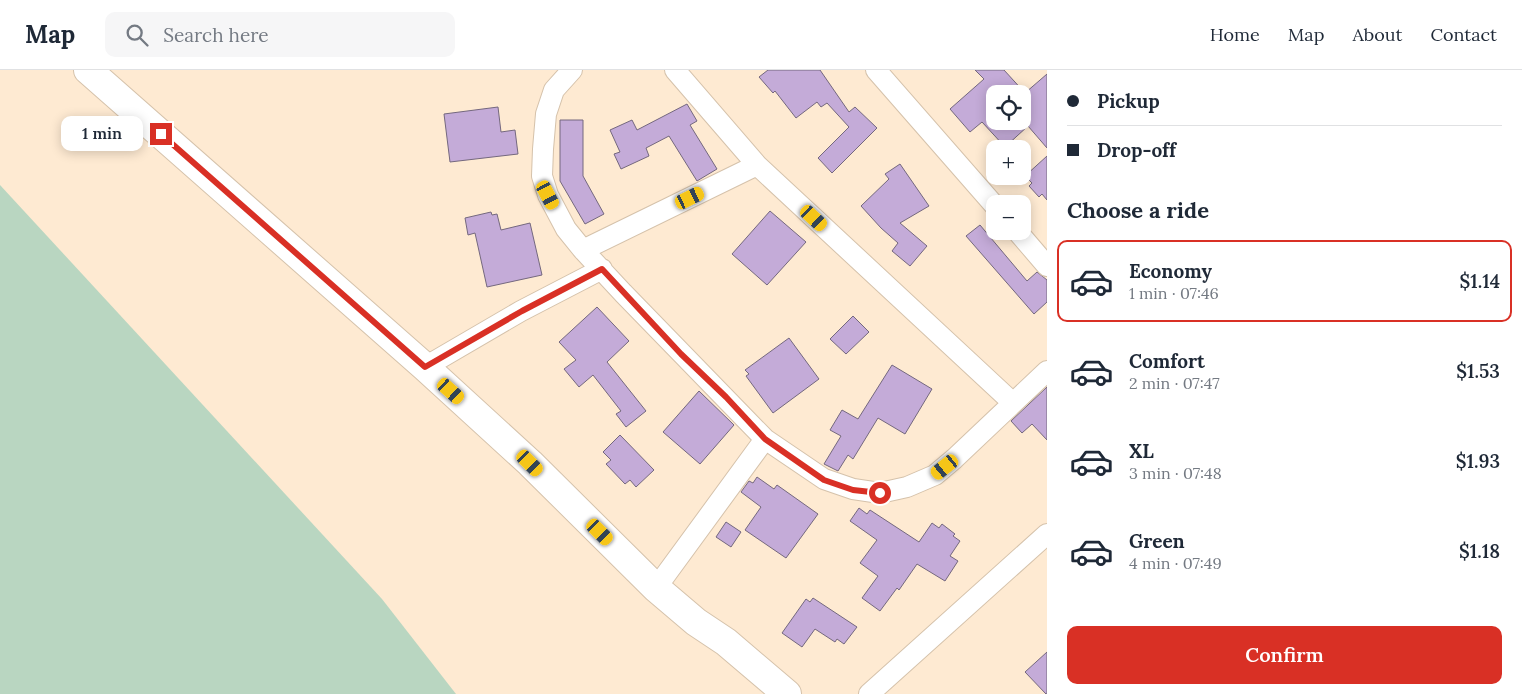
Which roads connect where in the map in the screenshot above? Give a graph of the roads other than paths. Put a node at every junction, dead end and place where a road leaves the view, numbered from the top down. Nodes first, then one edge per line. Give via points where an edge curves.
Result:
1 (88, 70) edge
2 (572, 70) edge
3 (675, 70) edge
4 (876, 70) edge
5 (757, 165) junction
6 (986, 196) edge
7 (1025, 240) edge
8 (583, 250) junction
9 (1047, 266) edge
10 (602, 269) junction
11 (425, 367) junction
12 (1047, 371) edge
13 (1013, 403) junction
14 (765, 439) junction
15 (1046, 536) edge
16 (656, 588) junction
17 (696, 622) junction
18 (759, 694) edge
19 (787, 694) edge
20 (869, 694) edge

1 - 11 street
2 - 8 street via 554,90 546,114 542,176 566,229
3 - 5 street
4 - 6 street
5 - 8 street
5 - 13 street
7 - 9 street
8 - 10 street
10 - 11 street
10 - 14 street
11 - 16 street via 530,463
12 - 13 street
13 - 14 street via 935,475 907,487 880,493 853,490 824,480
14 - 16 street
15 - 20 street
16 - 17 street
17 - 18 street
17 - 19 street via 726,642

